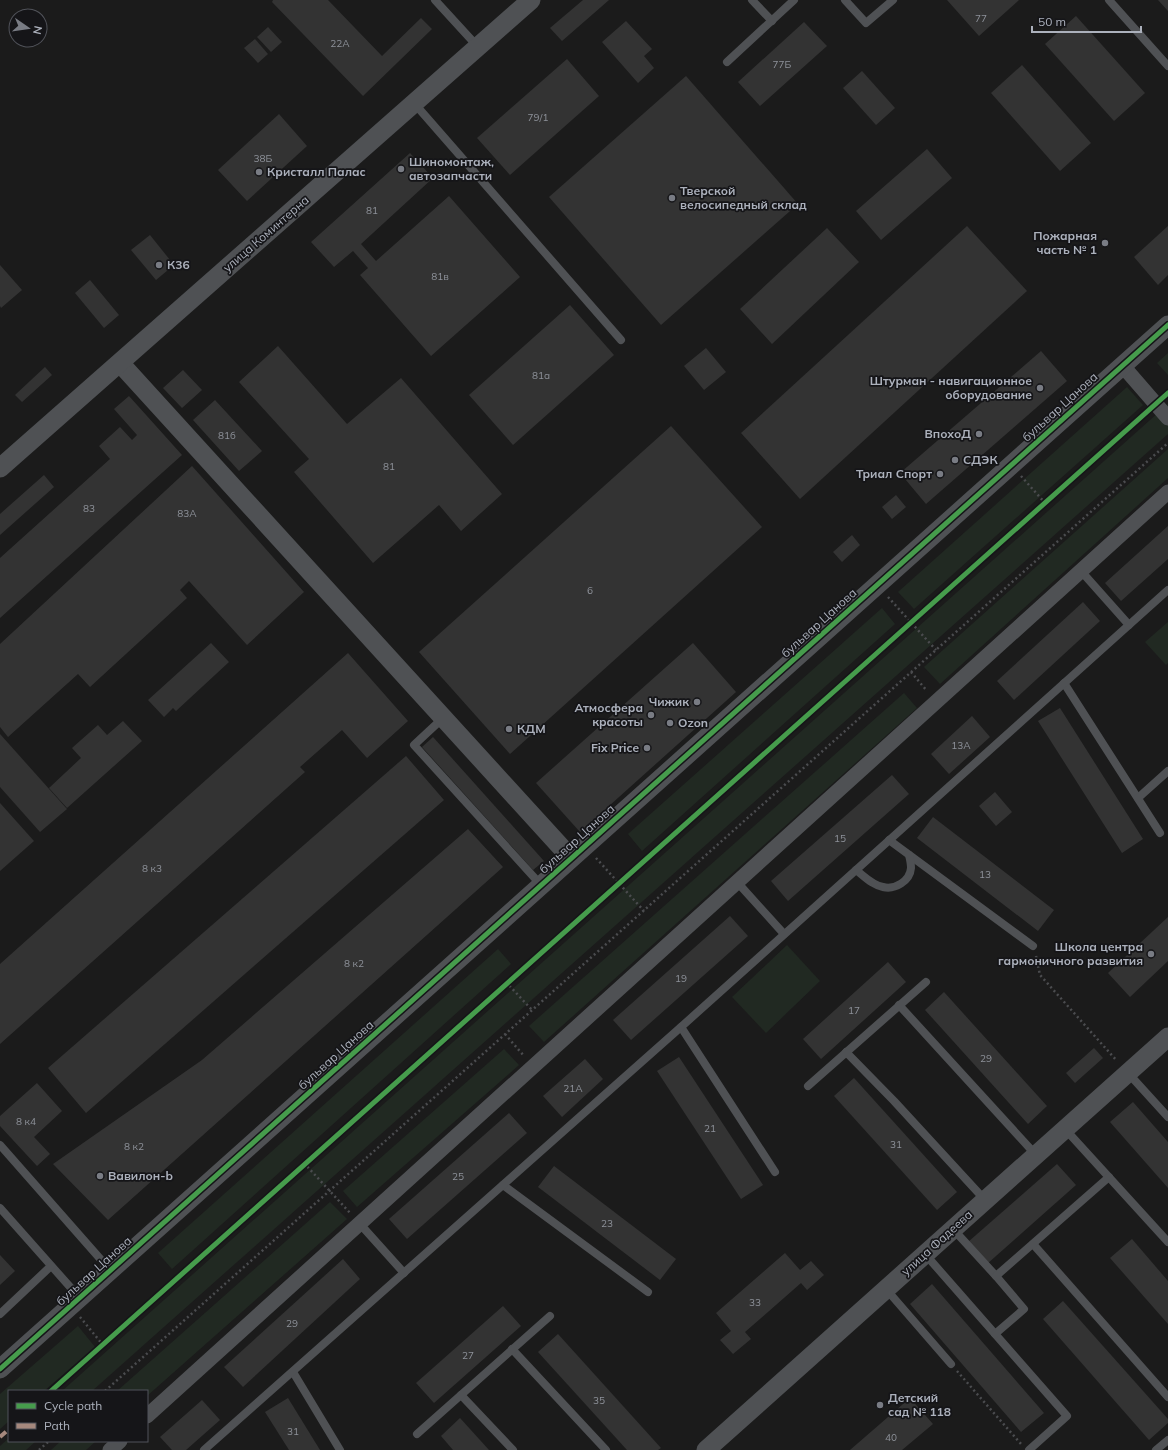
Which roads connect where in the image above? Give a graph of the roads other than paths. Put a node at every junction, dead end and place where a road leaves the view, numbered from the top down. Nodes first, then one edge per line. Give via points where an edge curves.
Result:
1 (435, 0) edge
2 (531, 0) edge
3 (752, 0) edge
4 (794, 0) edge
5 (845, 0) edge
6 (894, 0) edge
7 (1109, 0) edge
8 (772, 21) junction
9 (478, 47) junction
10 (727, 62) dead end
11 (1168, 66) edge
12 (414, 103) junction
13 (1168, 324) edge
14 (621, 340) dead end
15 (120, 363) junction
16 (1122, 365) junction
17 (1168, 418) edge
18 (0, 468) edge
19 (1168, 492) edge
20 (1081, 571) junction
21 (1168, 590) edge
22 (1129, 625) junction
23 (1064, 683) junction
24 (443, 718) junction
25 (1168, 771) edge
26 (1138, 798) junction
27 (1160, 833) dead end
28 (889, 840) junction
29 (910, 855) junction
30 (571, 858) junction
31 (856, 870) junction
32 (737, 882) junction
33 (541, 885) junction
34 (784, 934) junction
35 (1033, 946) road end
36 (926, 982) dead end
37 (899, 1005) junction
38 (681, 1027) junction
39 (1168, 1037) edge
40 (846, 1052) junction
41 (1128, 1073) junction
42 (808, 1086) dead end
43 (1168, 1117) edge
44 (1065, 1129) junction
45 (0, 1145) edge
46 (1036, 1155) junction
47 (775, 1172) dead end
48 (1109, 1177) junction
49 (503, 1185) junction
50 (986, 1200) junction
51 (0, 1208) edge
52 (360, 1224) junction
53 (953, 1229) junction
54 (1168, 1242) edge
55 (1033, 1244) junction
56 (925, 1254) junction
57 (51, 1266) junction
58 (110, 1270) junction
59 (404, 1273) junction
60 (996, 1276) junction
61 (886, 1289) junction
62 (648, 1292) dead end
63 (79, 1298) junction
64 (0, 1314) edge
65 (550, 1316) dead end
66 (995, 1334) junction
67 (512, 1350) junction
68 (951, 1364) road end
69 (0, 1369) edge
70 (292, 1372) junction
71 (461, 1395) junction
72 (1168, 1396) edge
73 (148, 1415) edge
74 (417, 1434) dead end
75 (1168, 1440) edge
76 (119, 1442) edge
77 (110, 1450) edge
78 (204, 1450) edge
79 (340, 1450) edge
80 (513, 1450) edge
81 (606, 1450) edge
82 (706, 1450) edge
83 (1029, 1450) edge
84 (1156, 1450) edge

1 - 9 lane
2 - 9 street, улица Коминтерна
3 - 8 lane
4 - 8 lane
5 - 6 lane via 866,23
7 - 11 lane
8 - 10 lane
9 - 12 street, улица Коминтерна
12 - 14 lane
12 - 15 street, улица Коминтерна
13 - 16 street, бульвар Цанова
15 - 18 street, улица Коминтерна
15 - 24 street
16 - 17 street
16 - 30 street, бульвар Цанова
19 - 20 street
20 - 22 lane
20 - 32 street
21 - 22 lane
22 - 23 lane
23 - 26 lane
23 - 28 lane
24 - 30 street
24 - 33 lane via 414,746
25 - 26 lane
26 - 27 lane
28 - 29 lane
28 - 31 lane
29 - 31 lane via 911,869 906,881 896,886 883,888
29 - 35 lane
30 - 33 street, бульвар Цанова
31 - 34 lane
32 - 34 lane
32 - 52 street
33 - 58 street, бульвар Цанова
34 - 38 lane
36 - 37 lane
37 - 40 lane
37 - 46 lane
38 - 47 lane
38 - 49 lane
39 - 41 street, улица Фадеева
40 - 42 lane
40 - 50 lane
41 - 43 lane
41 - 44 street, улица Фадеева
44 - 46 street, улица Фадеева
44 - 48 lane
45 - 58 lane
46 - 50 street, улица Фадеева
48 - 54 lane
48 - 55 lane
49 - 59 lane
49 - 62 lane
50 - 53 street, улица Фадеева
51 - 57 lane
52 - 59 lane
52 - 73 street
53 - 56 street, улица Фадеева
53 - 60 lane
55 - 60 lane
55 - 72 lane
56 - 61 street, улица Фадеева
56 - 66 lane
57 - 63 lane
57 - 64 lane
58 - 63 street, бульвар Цанова
59 - 70 lane
60 - 66 lane via 1024,1309
61 - 68 lane
61 - 82 street, улица Фадеева
63 - 69 street, бульвар Цанова
65 - 67 lane
66 - 83 lane via 1067,1416
67 - 71 lane
67 - 81 lane
70 - 78 lane
70 - 79 lane
71 - 74 lane
71 - 80 lane
75 - 84 lane
76 - 77 street

